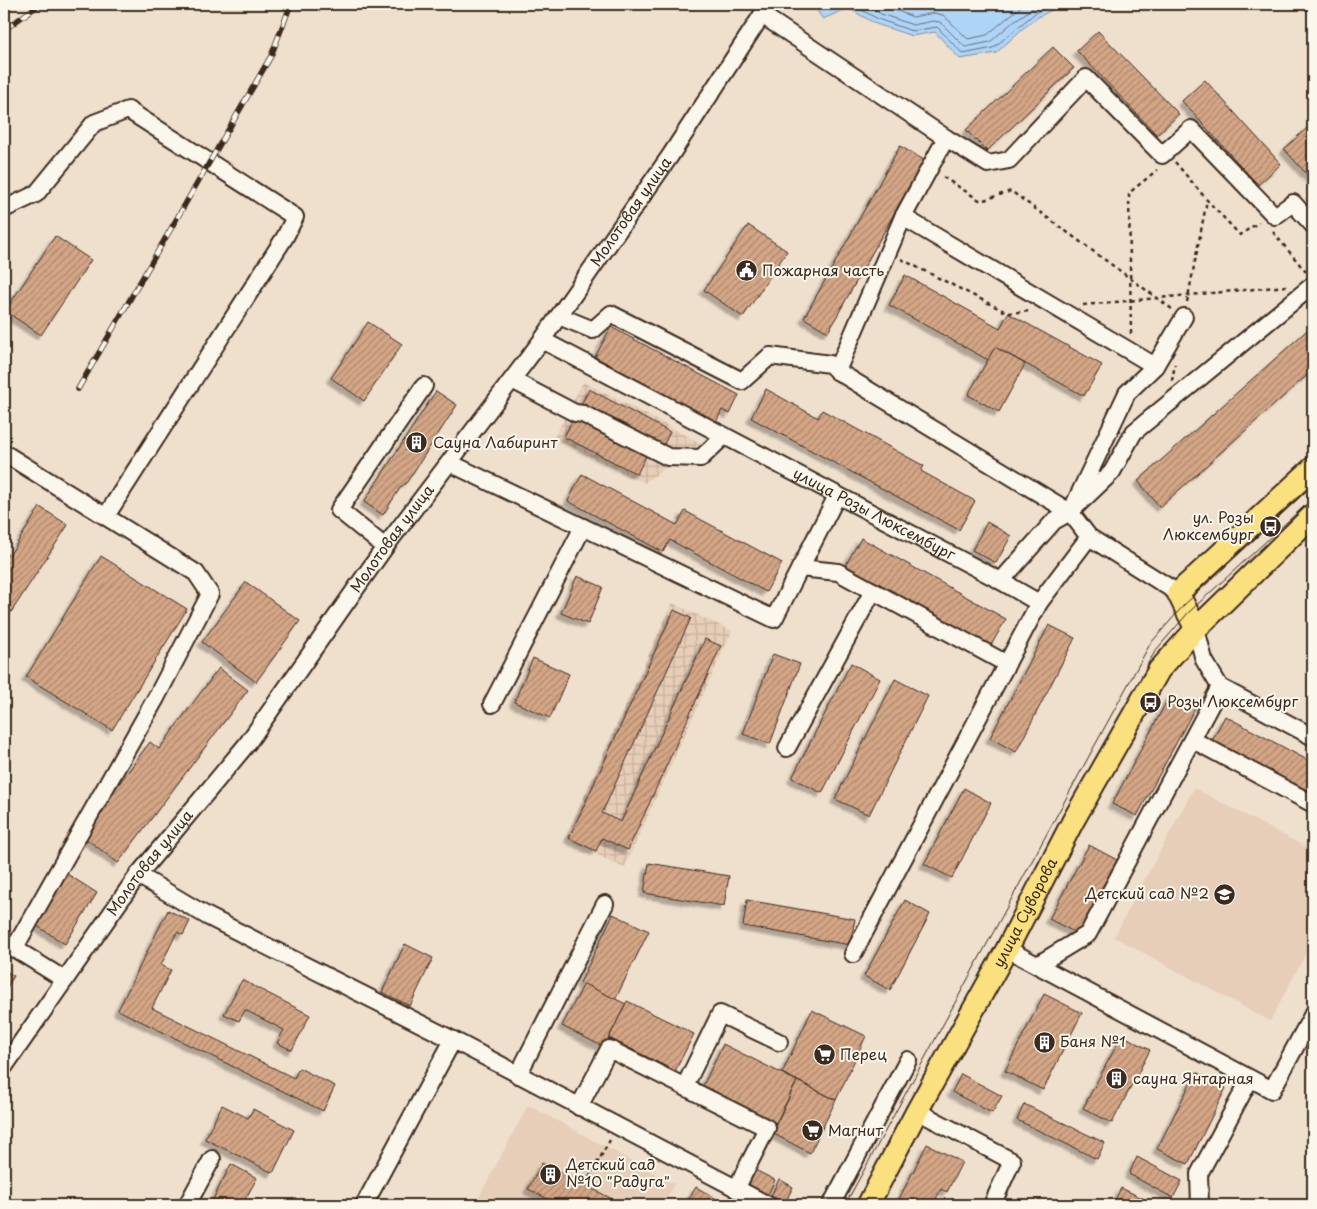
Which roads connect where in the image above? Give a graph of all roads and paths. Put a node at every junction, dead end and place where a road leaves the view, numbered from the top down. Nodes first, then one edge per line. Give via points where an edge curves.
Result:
1 (766, 10) edge
2 (946, 138) junction
3 (1171, 157) dead end
4 (929, 168) junction
5 (1157, 169) dead end
6 (4, 209) edge
7 (903, 217) junction
8 (1262, 220) dead end
9 (1313, 226) edge
10 (1268, 227) dead end
11 (888, 252) junction
12 (1130, 278) junction
13 (1310, 279) edge
14 (1294, 285) dead end
15 (1158, 298) junction
16 (1131, 301) junction
17 (1057, 308) junction
18 (559, 316) junction
19 (1184, 317) joint
20 (542, 340) junction
21 (1132, 352) junction
22 (1155, 366) junction
23 (837, 371) junction
24 (512, 380) junction
25 (424, 386) dead end
26 (724, 436) junction
27 (4, 453) edge
28 (450, 462) junction
29 (1313, 468) edge
30 (837, 496) junction
31 (1070, 512) junction
32 (1313, 515) edge
33 (106, 516) junction
34 (583, 527) junction
35 (1090, 537) junction
36 (386, 547) junction
37 (800, 568) junction
38 (1001, 581) junction
39 (873, 591) junction
40 (1178, 593) junction
41 (1039, 603) junction
42 (1196, 629) junction
43 (1007, 664) junction
44 (1220, 687) junction
45 (492, 704) dead end
46 (1313, 737) edge
47 (1193, 740) junction
48 (787, 748) dead end
49 (1313, 804) edge
50 (138, 875) junction
51 (605, 904) dead end
52 (9, 945) edge
53 (1007, 949) junction
54 (853, 954) dead end
55 (1037, 965) junction
56 (65, 980) junction
57 (1313, 1014) edge
58 (453, 1040) junction
59 (779, 1042) dead end
60 (908, 1060) dead end
61 (4, 1067) edge
62 (518, 1075) junction
63 (1250, 1079) junction
64 (685, 1086) junction
65 (579, 1107) junction
66 (917, 1111) junction
67 (617, 1127) junction
68 (212, 1159) dead end
69 (585, 1185) dead end
70 (736, 1189) junction
71 (187, 1205) edge
72 (364, 1205) edge
73 (768, 1205) edge
74 (831, 1205) edge
75 (868, 1205) edge
76 (992, 1205) edge
77 (1200, 1205) edge

1 - 2 street
1 - 18 street, Молотовая улица
2 - 4 street
2 - 9 street via 988,164 1009,160 1086,78 1162,155 1191,129 1275,216 1294,203
3 - 8 path via 1240,235
4 - 7 street
4 - 12 path via 981,201 1011,191
5 - 12 path via 1129,193
6 - 33 street via 36,194 94,123 128,110 295,217
7 - 11 street
7 - 17 street
10 - 13 path
11 - 17 path via 1008,313
11 - 23 street
12 - 15 path
12 - 16 path
13 - 31 street via 1134,432 1112,472
14 - 15 path
15 - 16 path
15 - 19 path
16 - 17 path
16 - 21 path
17 - 21 street
18 - 20 street, Молотовая улица
18 - 23 street via 593,330 611,314 742,381 770,356 830,364
19 - 22 street
20 - 24 street, Молотовая улица
20 - 26 street, улица Розы Люксембург
21 - 22 street
22 - 31 street via 1127,393
23 - 31 street
24 - 26 street via 668,457 701,458
24 - 28 street, Молотовая улица
25 - 36 street via 338,510
26 - 30 street, улица Розы Люксембург
27 - 33 street
28 - 34 street
28 - 36 street, Молотовая улица
29 - 40 main road
30 - 37 street
30 - 38 street, улица Розы Люксембург
31 - 35 street
31 - 38 street via 1054,521
32 - 42 main road, улица Суворова
33 - 52 street via 196,573 210,594 156,698
34 - 37 street via 774,619
34 - 45 street
35 - 40 street
35 - 41 street
36 - 50 street, Молотовая улица via 247,744
37 - 39 street via 838,572
38 - 41 street, улица Розы Люксембург
39 - 43 street
39 - 48 street
40 - 42 main road
41 - 43 street
42 - 44 street via 1204,660
42 - 53 main road, улица Суворова via 1159,670 1073,821
43 - 54 street
44 - 46 street
44 - 47 street
47 - 49 street
47 - 55 street via 1088,934
50 - 56 street, Молотовая улица
50 - 58 street via 207,916
51 - 62 street
52 - 56 street
53 - 55 street
53 - 66 main road, улица Суворова
55 - 63 street
56 - 61 street, Молотовая улица
57 - 63 street via 1272,1090
58 - 62 street
58 - 72 street
59 - 64 street via 720,1014
60 - 74 street
62 - 65 street
63 - 77 street via 1199,1174
64 - 65 street via 610,1049
64 - 70 street via 767,1128
65 - 67 street
66 - 75 main road, улица Суворова
66 - 76 street via 1012,1161
67 - 69 path
67 - 70 street
68 - 71 street
70 - 73 street

